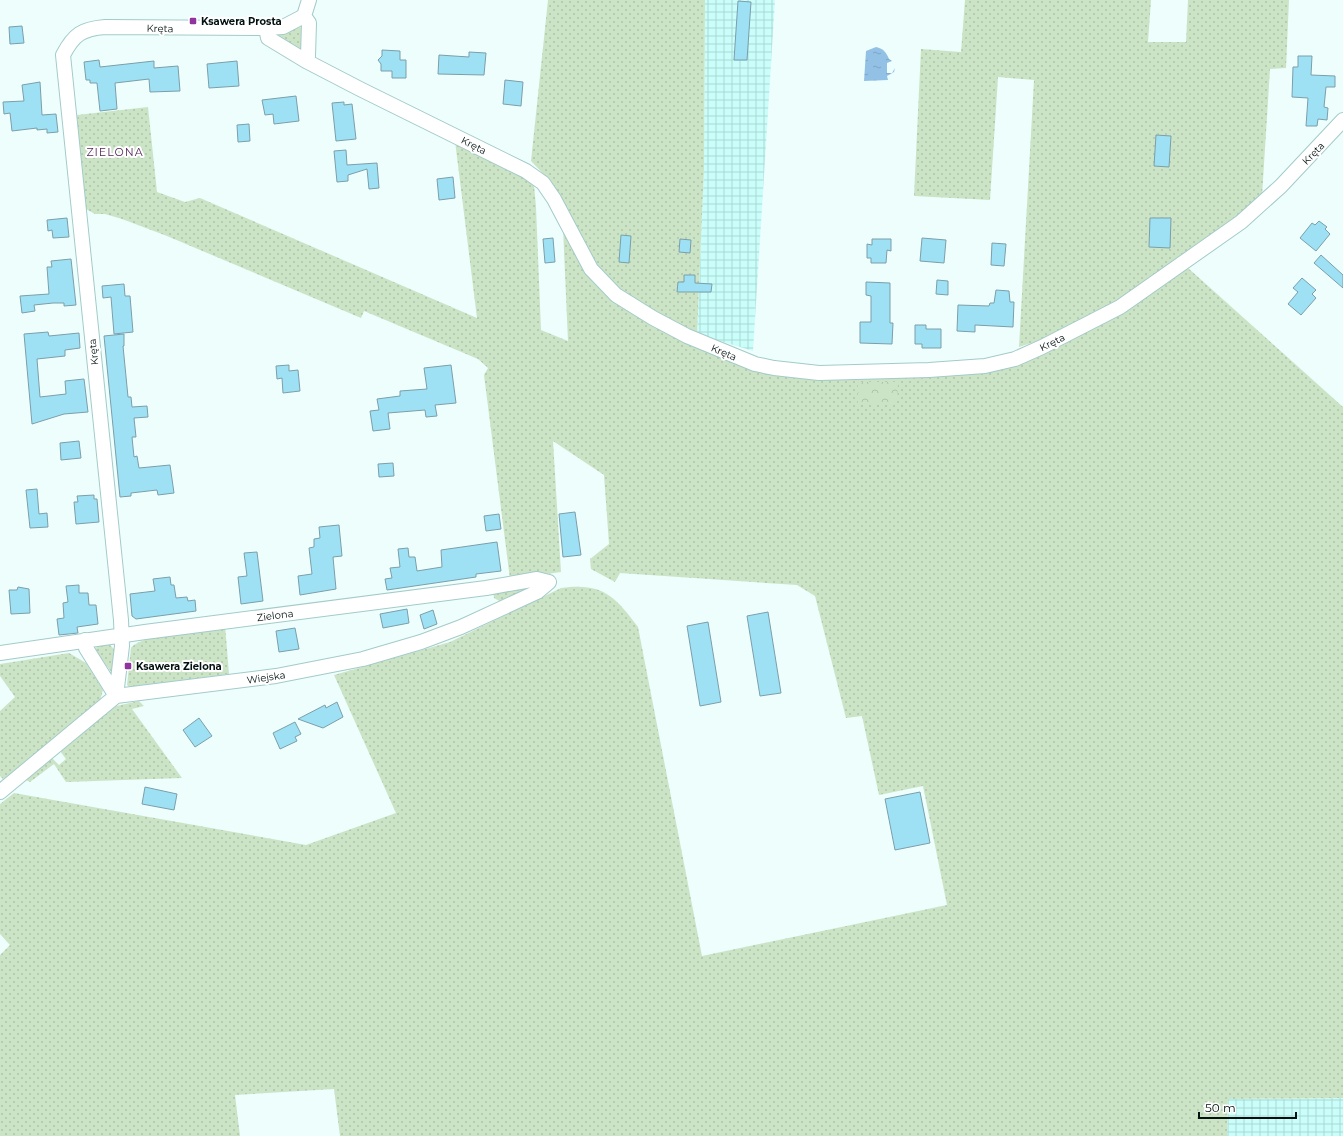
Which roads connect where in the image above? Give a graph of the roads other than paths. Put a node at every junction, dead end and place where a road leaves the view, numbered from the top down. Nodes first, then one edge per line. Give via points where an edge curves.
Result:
1 (309, 0) edge
2 (304, 16) junction
3 (266, 28) junction
4 (306, 60) junction
5 (1343, 120) edge
6 (549, 582) joint
7 (122, 635) junction
8 (85, 640) junction
9 (0, 653) edge
10 (116, 696) junction
11 (0, 792) edge

1 - 2 street
2 - 3 street via 283,27
2 - 4 street via 309,23
3 - 4 street, Kręta via 268,38
3 - 7 street, Kręta via 89,29 76,36 63,55
4 - 5 street, Kręta via 526,171 543,183 592,270 616,295 653,318 688,336 755,364 819,373 985,366 1015,359 1042,347 1120,308 1241,222 1282,186
6 - 7 street, Zielona via 536,579 486,588
6 - 10 street, Wiejska via 537,592 461,627 363,659 276,676
7 - 8 street, Zielona
7 - 10 street, Kręta
8 - 9 street, Zielona
8 - 10 street via 86,648
10 - 11 street

